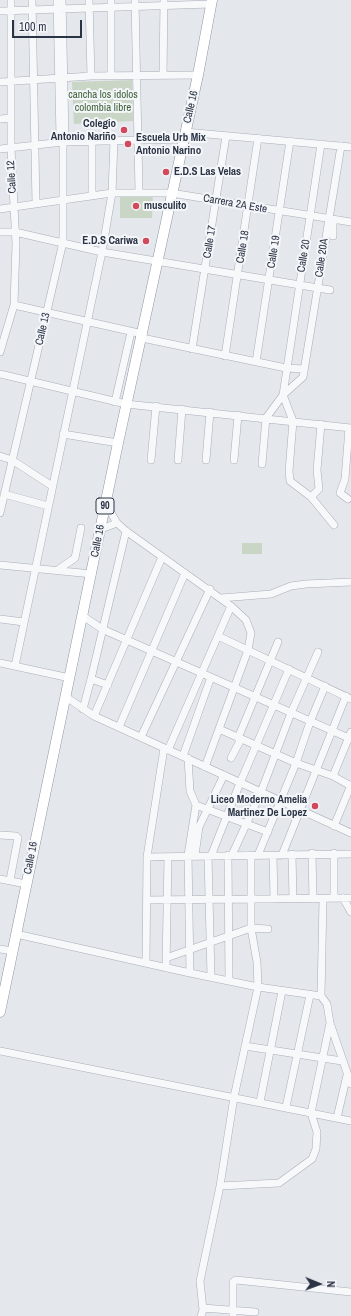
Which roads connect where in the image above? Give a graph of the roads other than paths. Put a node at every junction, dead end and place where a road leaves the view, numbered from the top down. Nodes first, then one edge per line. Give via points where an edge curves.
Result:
1 (11, 0) edge
2 (32, 0) edge
3 (57, 0) edge
4 (62, 0) edge
5 (89, 0) edge
6 (211, 2) edge
7 (135, 3) edge
8 (164, 3) edge
9 (111, 4) edge
10 (89, 8) junction
11 (60, 9) junction
12 (11, 10) junction
13 (32, 10) junction
14 (0, 11) edge
15 (91, 76) junction
16 (111, 76) junction
17 (137, 76) junction
18 (163, 76) junction
19 (198, 76) junction
20 (61, 78) junction
21 (33, 80) junction
22 (11, 81) junction
23 (0, 82) edge
24 (11, 118) junction
25 (0, 119) edge
26 (184, 136) junction
27 (226, 136) junction
28 (258, 138) junction
29 (138, 139) junction
30 (92, 141) junction
31 (114, 141) junction
32 (290, 141) junction
33 (63, 142) junction
34 (321, 144) junction
35 (35, 146) junction
36 (340, 146) junction
37 (351, 147) edge
38 (11, 148) junction
39 (0, 149) edge
40 (139, 192) junction
41 (112, 193) junction
42 (171, 193) junction
43 (92, 195) junction
44 (63, 198) junction
45 (216, 201) junction
46 (36, 203) junction
47 (249, 206) junction
48 (14, 207) junction
49 (0, 209) edge
50 (280, 212) junction
51 (311, 216) junction
52 (330, 220) junction
53 (351, 222) edge
54 (0, 232) edge
55 (15, 232) junction
56 (334, 236) dead end
57 (63, 242) junction
58 (102, 252) junction
59 (158, 261) junction
60 (206, 269) junction
61 (238, 274) junction
62 (270, 280) junction
63 (300, 284) junction
64 (317, 288) junction
65 (330, 290) dead end
66 (14, 305) junction
67 (46, 312) junction
68 (87, 321) junction
69 (131, 332) junction
70 (142, 336) junction
71 (192, 349) junction
72 (0, 352) edge
73 (225, 356) junction
74 (256, 362) junction
75 (286, 368) junction
76 (304, 369) junction
77 (0, 374) edge
78 (30, 382) junction
79 (72, 392) junction
80 (283, 395) junction
81 (115, 402) junction
82 (126, 404) junction
83 (156, 406) junction
84 (182, 409) junction
85 (210, 412) junction
86 (238, 415) junction
87 (266, 418) junction
88 (293, 421) junction
89 (321, 424) junction
90 (350, 428) edge
91 (63, 434) junction
92 (118, 443) junction
93 (0, 456) edge
94 (12, 460) junction
95 (151, 460) dead end
96 (178, 460) dead end
97 (206, 460) dead end
98 (234, 460) dead end
99 (262, 464) dead end
100 (52, 486) junction
101 (4, 494) junction
102 (311, 497) junction
103 (348, 499) dead end
104 (106, 504) junction
105 (48, 506) junction
106 (0, 513) edge
107 (117, 522) junction
108 (334, 525) dead end
109 (81, 528) dead end
110 (101, 529) junction
111 (126, 532) junction
112 (162, 557) junction
113 (0, 564) edge
114 (35, 567) junction
115 (59, 569) junction
116 (185, 573) junction
117 (92, 574) junction
118 (351, 582) edge
119 (210, 589) junction
120 (221, 598) junction
121 (231, 606) junction
122 (83, 616) junction
123 (0, 619) edge
124 (24, 622) junction
125 (102, 629) junction
126 (218, 636) junction
127 (127, 640) junction
128 (278, 642) dead end
129 (248, 650) junction
130 (152, 651) junction
131 (318, 652) dead end
132 (175, 661) junction
133 (270, 661) junction
134 (0, 662) edge
135 (15, 666) junction
136 (289, 669) junction
137 (201, 673) junction
138 (211, 677) junction
139 (70, 678) junction
140 (306, 678) junction
141 (91, 679) junction
142 (108, 685) junction
143 (325, 686) junction
144 (234, 688) junction
145 (194, 691) junction
146 (204, 696) junction
147 (66, 697) junction
148 (255, 697) junction
149 (348, 697) edge
150 (273, 705) junction
151 (83, 709) junction
152 (291, 713) junction
153 (94, 716) junction
154 (310, 722) junction
155 (119, 727) junction
156 (219, 729) junction
157 (332, 731) junction
158 (350, 736) edge
159 (141, 737) junction
160 (239, 738) junction
161 (257, 746) junction
162 (166, 749) junction
163 (276, 754) junction
164 (185, 757) junction
165 (232, 758) dead end
166 (296, 763) junction
167 (205, 766) junction
168 (316, 770) junction
169 (224, 775) junction
170 (333, 776) junction
171 (240, 783) junction
172 (351, 786) edge
173 (261, 792) junction
174 (280, 802) junction
175 (196, 805) junction
176 (206, 809) junction
177 (300, 811) junction
178 (227, 816) junction
179 (246, 823) junction
180 (334, 826) junction
181 (196, 827) junction
182 (268, 832) junction
183 (351, 833) edge
184 (0, 835) edge
185 (312, 853) junction
186 (334, 853) junction
187 (292, 854) junction
188 (351, 854) edge
189 (192, 855) junction
190 (230, 855) junction
191 (254, 855) junction
192 (282, 855) junction
193 (210, 856) junction
194 (273, 856) junction
195 (147, 857) junction
196 (168, 857) junction
197 (0, 879) edge
198 (17, 882) junction
199 (323, 898) junction
200 (334, 898) junction
201 (343, 898) junction
202 (351, 898) edge
203 (189, 899) junction
204 (209, 899) junction
205 (228, 899) junction
206 (252, 899) junction
207 (274, 899) junction
208 (293, 899) junction
209 (313, 899) junction
210 (147, 900) junction
211 (167, 900) junction
212 (351, 912) edge
213 (251, 928) junction
214 (268, 928) dead end
215 (16, 934) junction
216 (229, 936) junction
217 (210, 942) junction
218 (6, 950) edge
219 (190, 950) junction
220 (166, 958) junction
221 (146, 964) junction
222 (166, 968) junction
223 (190, 973) junction
224 (211, 977) junction
225 (228, 981) junction
226 (258, 987) junction
227 (282, 991) junction
228 (310, 995) junction
229 (322, 996) junction
230 (0, 1012) edge
231 (330, 1023) junction
232 (245, 1046) junction
233 (270, 1049) junction
234 (0, 1051) edge
235 (297, 1054) junction
236 (323, 1059) junction
237 (342, 1061) junction
238 (347, 1075) junction
239 (351, 1084) edge
240 (234, 1097) junction
241 (260, 1102) junction
242 (286, 1107) junction
243 (311, 1113) junction
244 (337, 1118) junction
245 (351, 1120) edge
246 (220, 1186) junction
247 (351, 1292) edge
248 (255, 1312) dead end
249 (203, 1313) edge
250 (233, 1314) edge

1 - 12 street, Calle 12
2 - 13 street
3 - 11 street, Calle 13
4 - 11 street, Calle 13
5 - 10 street
6 - 8 street
6 - 19 highway, Calle 16 / 90
7 - 8 street
7 - 9 street
7 - 17 street
8 - 18 street
9 - 10 street
9 - 16 street
10 - 11 street
10 - 15 street
11 - 13 street
11 - 20 street, Calle 13
12 - 13 street
12 - 14 street
12 - 22 street, Calle 12
13 - 21 street
15 - 16 street
15 - 20 street
16 - 17 street
17 - 18 street
17 - 29 street
18 - 19 street
19 - 26 highway, Calle 16 / 90
20 - 21 street
20 - 33 street, Calle 13 via 66,136
21 - 22 street
21 - 35 street
22 - 23 street
22 - 24 street, Calle 12
24 - 25 street
24 - 38 street, Calle 12
26 - 27 street
26 - 29 street
26 - 42 highway, Calle 16 / 90
27 - 28 street
27 - 45 street, Calle 17
28 - 32 street
28 - 47 street, Calle 18
29 - 31 street
29 - 40 street
30 - 31 street
30 - 33 street
30 - 43 street
31 - 41 street
32 - 34 street
32 - 50 street, Calle 19
33 - 35 street
33 - 44 street, Calle 13
34 - 36 street
34 - 51 street, Calle 20
35 - 38 street
35 - 46 street
36 - 37 street
36 - 52 street, Calle 20A
38 - 39 street
38 - 48 street, Calle 12
40 - 41 street, Carrera 2A Este
40 - 42 street, Carrera 2A Este
41 - 43 street, Carrera 2A Este
41 - 58 street
42 - 45 street, Carrera 2A Este
42 - 59 highway, Calle 16 / 90
43 - 44 street, Carrera 2A Este
44 - 46 street, Carrera 2A Este
44 - 57 street, Calle 13
45 - 47 street, Carrera 2A Este
45 - 60 street, Calle 17
46 - 48 street, Carrera 2A Este
47 - 50 street, Carrera 2A Este
47 - 61 street, Calle 18
48 - 49 street, Carrera 2A Este
48 - 55 street, Calle 12
50 - 51 street, Carrera 2A Este
50 - 62 street, Calle 19
51 - 52 street, Carrera 2A Este
51 - 63 street, Calle 20
52 - 53 street, Carrera 2A Este
52 - 56 street
52 - 64 street, Calle 20A
54 - 55 street
55 - 57 street
55 - 66 street, Calle 12
57 - 58 street
57 - 67 street, Calle 13
58 - 59 street
58 - 68 street
59 - 60 street
59 - 70 highway, Calle 16 / 90
60 - 61 street
60 - 71 street, Calle 17
61 - 62 street
61 - 73 street, Calle 18
62 - 63 street
62 - 74 street, Calle 19
63 - 64 street
63 - 75 street, Calle 20
64 - 65 street
64 - 76 street, Calle 20A
66 - 67 street
66 - 72 street, Calle 12
67 - 68 street
67 - 78 street, Calle 13
68 - 69 street
68 - 79 street
69 - 70 street
69 - 81 street
70 - 71 street
70 - 82 highway, Calle 16 / 90
71 - 73 street
73 - 74 street
74 - 75 street
75 - 76 street
75 - 80 street, Calle 20
76 - 80 street via 302,378
77 - 78 street
78 - 79 street
78 - 94 street, Calle 13
79 - 81 street
79 - 91 street
80 - 87 street
80 - 88 street
81 - 82 street
82 - 83 street
82 - 92 highway, Calle 16 / 90
83 - 84 street
83 - 95 street
84 - 85 street
84 - 96 street
85 - 86 street
85 - 97 street
86 - 87 street
86 - 98 street
87 - 88 street
87 - 99 street
88 - 89 street
88 - 102 street via 289,477 290,481
89 - 90 street
89 - 102 street via 317,470 319,489
90 - 103 street via 345,479 340,493
91 - 92 street
91 - 100 street
92 - 104 highway, Calle 16 / 90
93 - 94 street
94 - 100 street
94 - 101 street, Calle 13
100 - 105 street
101 - 105 street
101 - 106 street, Calle 13
102 - 108 street
104 - 107 street
104 - 110 highway, Calle 16 / 90
105 - 114 street
107 - 110 street
107 - 111 street
109 - 115 street via 75,558
110 - 117 highway, Calle 16 / 90
111 - 112 street
111 - 125 street
112 - 116 street
112 - 127 street
113 - 114 street
114 - 115 street
114 - 124 street
115 - 117 street
116 - 119 street
116 - 130 street
117 - 122 highway, Calle 16 / 90
118 - 120 street via 306,584 291,586 271,594
119 - 120 street
119 - 132 street
120 - 121 street
121 - 126 street
121 - 129 street via 246,620 251,633
122 - 125 street
122 - 139 highway, Calle 16 / 90
123 - 124 street
124 - 135 street
125 - 127 street
125 - 141 street
126 - 129 street
126 - 137 street
127 - 130 street
127 - 142 street
128 - 133 street
129 - 133 street
129 - 144 street
130 - 132 street
130 - 155 street
131 - 140 street
132 - 137 street
132 - 159 street
133 - 136 street
133 - 148 street
134 - 135 street
135 - 139 street
136 - 140 street
136 - 150 street
137 - 138 street
137 - 145 street
138 - 144 street
138 - 146 street
139 - 147 highway, Calle 16 / 90
140 - 143 street
140 - 152 street
141 - 142 street
141 - 151 street
142 - 153 street
143 - 149 street
143 - 154 street
144 - 148 street
144 - 156 street
145 - 146 street
145 - 162 street
146 - 164 street
147 - 151 street
147 - 198 highway, Calle 16 / 90
148 - 150 street
148 - 160 street
149 - 157 street
150 - 152 street
150 - 161 street
151 - 153 street
152 - 154 street
152 - 163 street
153 - 155 street
154 - 157 street
154 - 166 street
155 - 159 street
156 - 160 street
156 - 167 street
157 - 158 street
157 - 168 street
158 - 170 street
159 - 162 street
160 - 161 street
160 - 165 street
161 - 163 street
161 - 171 street
162 - 164 street
162 - 195 street
163 - 166 street
163 - 173 street
164 - 167 street
164 - 175 street via 190,791
166 - 168 street
166 - 174 street
167 - 169 street
168 - 170 street
168 - 177 street
169 - 171 street
169 - 176 street
170 - 172 street
171 - 173 street
171 - 178 street
172 - 180 street
173 - 174 street
173 - 179 street
174 - 177 street
174 - 182 street
175 - 176 street
175 - 181 street
176 - 178 street
176 - 181 street
177 - 180 street
177 - 192 street
178 - 179 street
178 - 193 street
179 - 182 street
179 - 190 street
180 - 183 street
181 - 189 street
182 - 191 street
184 - 198 street via 18,838
185 - 186 street
185 - 187 street
185 - 209 street
186 - 188 street
186 - 200 street
187 - 192 street
187 - 208 street
189 - 193 street
189 - 196 street
189 - 203 street
190 - 191 street
190 - 193 street
190 - 205 street
191 - 194 street
191 - 206 street
192 - 194 street
193 - 204 street
194 - 207 street
195 - 196 street
195 - 210 street
196 - 211 street
197 - 198 street
198 - 215 highway, Calle 16 / 90
199 - 200 street
199 - 209 street
199 - 229 street
200 - 201 street
201 - 202 street
201 - 212 street
203 - 204 street
203 - 211 street
203 - 219 street
204 - 205 street
204 - 217 street
205 - 206 street
205 - 216 street
206 - 207 street
206 - 213 street
207 - 208 street
208 - 209 street
210 - 211 street
210 - 221 street
211 - 220 street
213 - 214 street
213 - 216 street
213 - 226 street
215 - 218 highway, Calle 16 / 90
215 - 221 street
216 - 217 street
216 - 225 street
217 - 219 street
217 - 224 street
218 - 230 highway, Calle 16 / 90
219 - 220 street
219 - 223 street
220 - 222 street
221 - 222 street
222 - 223 street
223 - 224 street
224 - 225 street
225 - 226 street
226 - 227 street
226 - 232 street
227 - 228 street
227 - 233 street
228 - 229 street
228 - 235 street
229 - 231 street via 327,1004
231 - 236 street
231 - 237 street
232 - 233 street
232 - 240 street
233 - 235 street
233 - 241 street
234 - 240 street
235 - 236 street
235 - 242 street
236 - 237 street
236 - 243 street
237 - 238 street
238 - 239 street
238 - 244 street
240 - 241 street
240 - 246 street
241 - 242 street
242 - 243 street
243 - 244 street
243 - 246 street via 317,1132 316,1149 312,1159 279,1183
244 - 245 street
246 - 249 street via 200,1282
247 - 250 street via 236,1280
248 - 250 street
249 - 250 street

